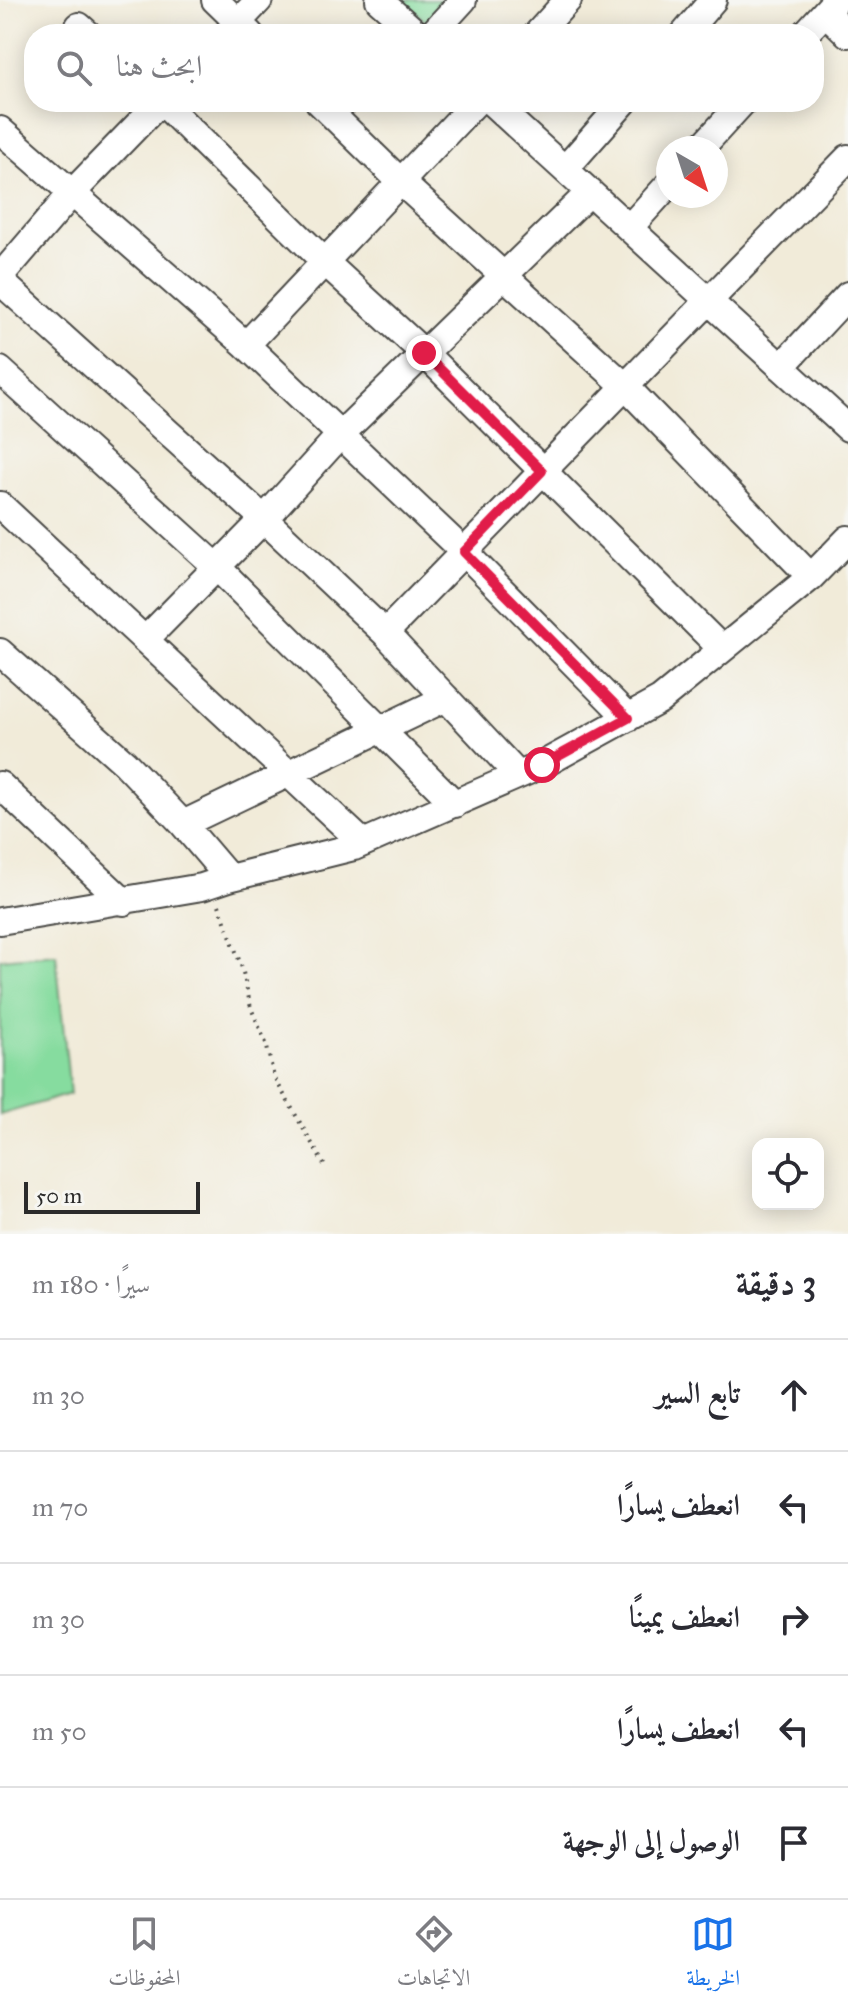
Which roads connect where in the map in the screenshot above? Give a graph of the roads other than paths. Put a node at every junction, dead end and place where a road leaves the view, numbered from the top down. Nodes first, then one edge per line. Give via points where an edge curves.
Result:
1 (215, 0) edge
2 (259, 0) edge
3 (379, 0) edge
4 (463, 0) edge
5 (568, 0) edge
6 (713, 0) edge
7 (830, 6) edge
8 (233, 24) edge
9 (242, 24) edge
10 (406, 24) edge
11 (441, 24) edge
12 (546, 24) edge
13 (693, 24) edge
14 (814, 24) edge
15 (848, 34) edge
16 (151, 112) edge
17 (171, 112) edge
18 (329, 112) edge
19 (467, 112) edge
20 (502, 112) edge
21 (615, 112) edge
22 (734, 112) edge
23 (0, 130) edge
24 (712, 136) edge
25 (848, 158) edge
26 (565, 169) junction
27 (401, 182) junction
28 (590, 192) junction
29 (72, 193) junction
30 (656, 198) edge
31 (629, 228) junction
32 (325, 262) junction
33 (504, 275) junction
34 (0, 279) edge
35 (848, 295) edge
36 (708, 301) junction
37 (246, 345) junction
38 (424, 353) junction
39 (781, 367) junction
40 (0, 370) edge
41 (625, 386) junction
42 (848, 428) edge
43 (341, 434) junction
44 (542, 471) junction
45 (0, 505) edge
46 (264, 519) junction
47 (848, 539) edge
48 (464, 552) junction
49 (217, 567) junction
50 (811, 577) junction
51 (385, 633) junction
52 (145, 640) junction
53 (722, 649) junction
54 (0, 652) edge
55 (446, 698) junction
56 (628, 718) junction
57 (380, 729) junction
58 (288, 774) junction
59 (518, 775) junction
60 (0, 785) edge
61 (455, 804) junction
62 (183, 824) junction
63 (363, 843) junction
64 (220, 881) junction
65 (124, 902) junction
66 (0, 921) edge

1 - 8 street
2 - 9 street
3 - 10 street
4 - 11 street
5 - 12 street
6 - 13 street
7 - 14 street
7 - 15 street
16 - 29 street
17 - 32 street
18 - 27 street
19 - 27 street
20 - 26 street
21 - 26 street
22 - 24 street
23 - 29 street
25 - 36 street
26 - 28 street
27 - 32 street
27 - 33 street
28 - 31 street
28 - 33 street
29 - 34 street
29 - 37 street
30 - 31 street
31 - 36 street
32 - 37 street
32 - 38 street
33 - 38 street
33 - 41 street
34 - 46 street
35 - 39 street
36 - 39 street
36 - 41 street
37 - 43 street
38 - 43 street
38 - 44 street
39 - 42 street
40 - 49 street
41 - 44 street
41 - 50 street
43 - 46 street
43 - 48 street
44 - 48 street
44 - 53 street
45 - 52 street
46 - 49 street
46 - 51 street
47 - 50 street
48 - 51 street
48 - 56 street
49 - 52 street
49 - 57 street
50 - 53 street
51 - 55 street
52 - 58 street
53 - 56 street via 660,700
54 - 62 street via 125,763
55 - 57 street
55 - 59 street
56 - 59 street
57 - 58 street
57 - 61 street
58 - 62 street
58 - 63 street
59 - 61 street
60 - 65 street
61 - 63 street
62 - 64 street
63 - 64 street
64 - 65 street
65 - 66 street

